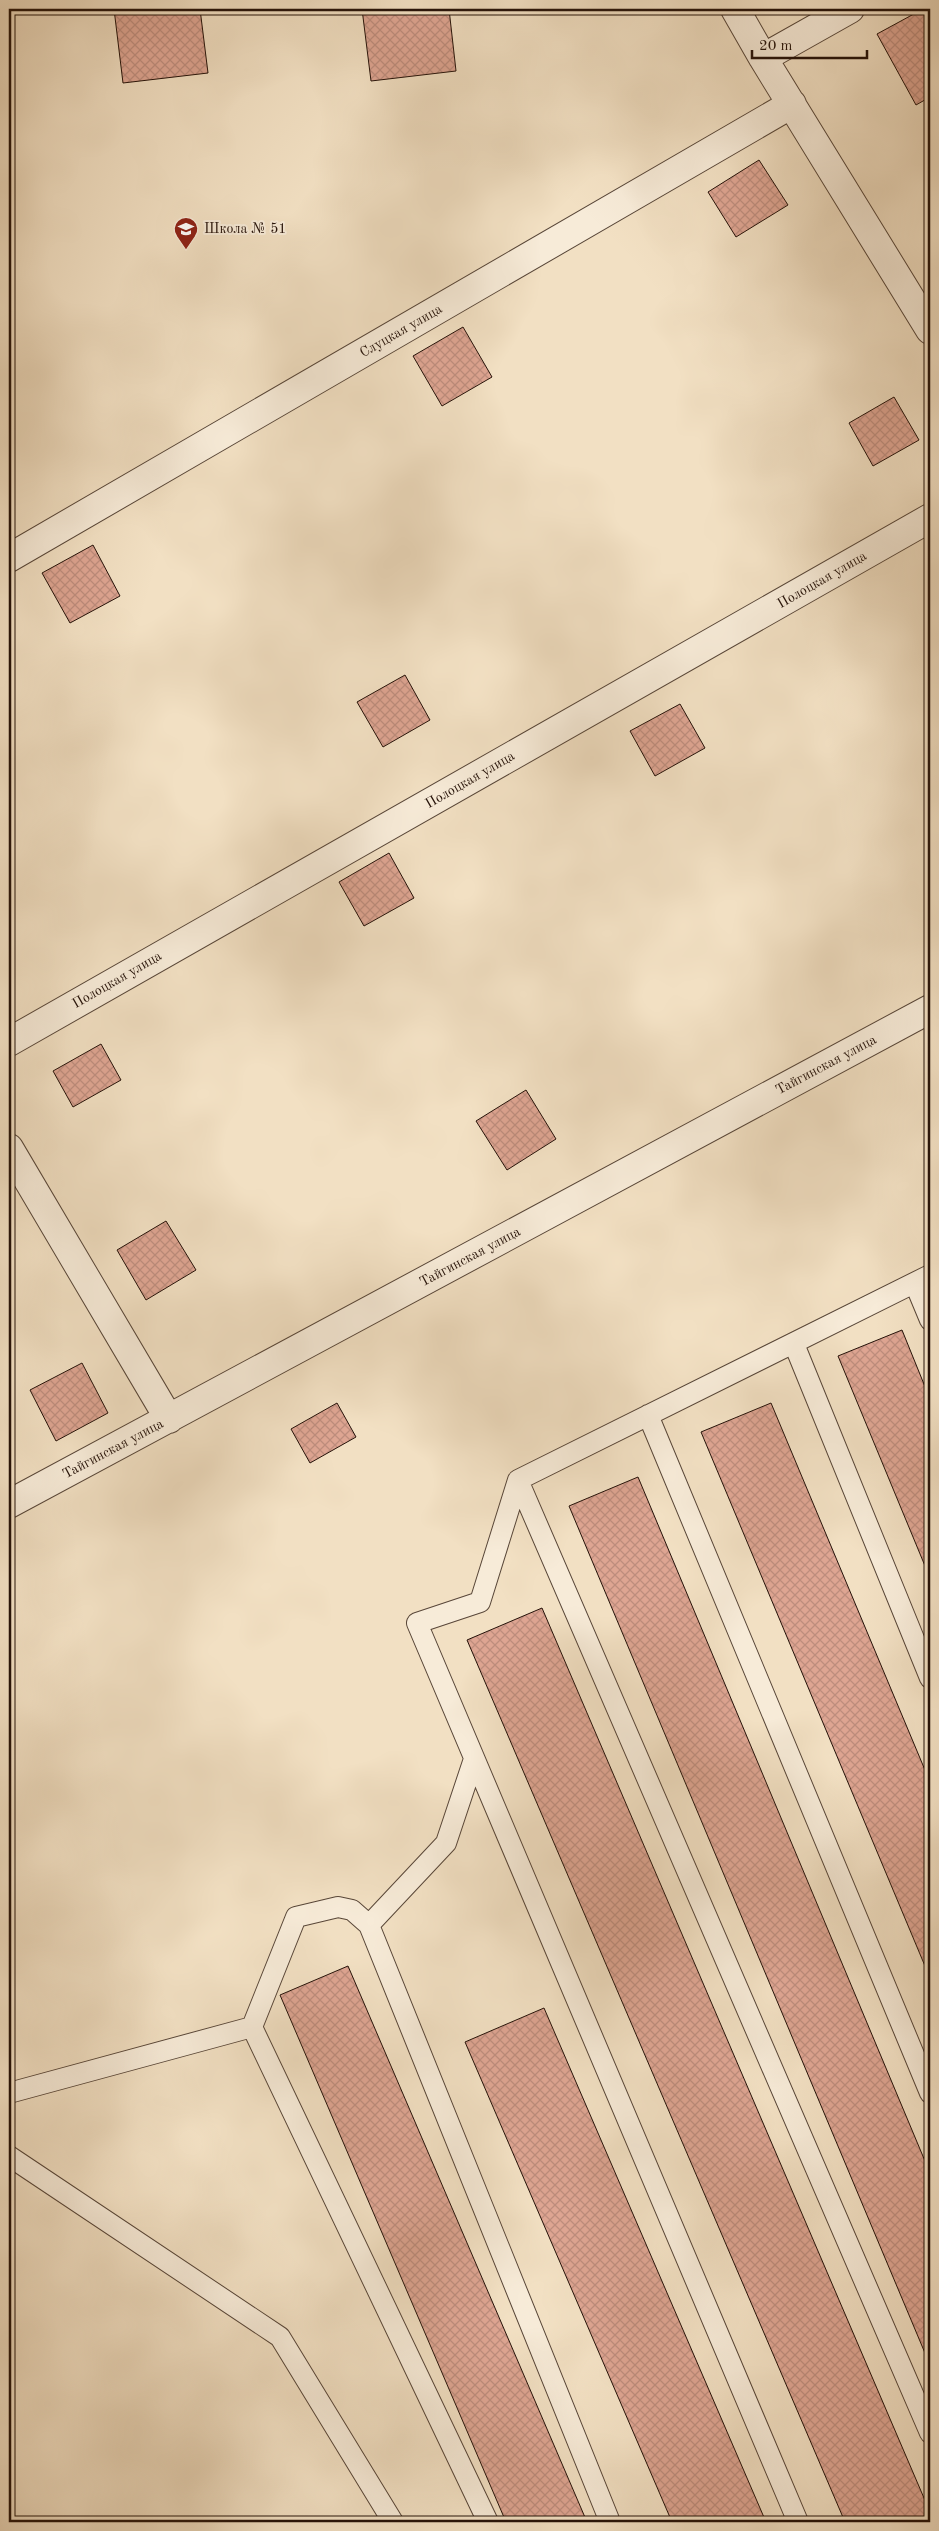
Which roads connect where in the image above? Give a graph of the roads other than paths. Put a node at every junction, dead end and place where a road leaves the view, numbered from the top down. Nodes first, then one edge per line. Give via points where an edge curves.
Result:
1 (735, 9) edge
2 (850, 9) edge
3 (763, 58) junction
4 (792, 104) junction
5 (930, 330) edge
6 (930, 518) edge
7 (9, 558) edge
8 (930, 1010) edge
9 (9, 1042) edge
10 (9, 1148) edge
11 (923, 1280) edge
12 (930, 1320) edge
13 (794, 1344) junction
14 (648, 1415) junction
15 (169, 1418) junction
16 (518, 1480) junction
17 (9, 1504) edge
18 (930, 1678) edge
19 (474, 1759) junction
20 (369, 1925) junction
21 (252, 2027) junction
22 (9, 2093) edge
23 (930, 2093) edge
24 (9, 2156) edge
25 (930, 2433) edge
26 (393, 2522) edge
27 (488, 2522) edge
28 (610, 2522) edge
29 (798, 2522) edge

1 - 3 street
2 - 3 street
3 - 4 street
4 - 5 street
4 - 7 street, Слуцкая улица
6 - 9 street, Полоцкая улица
8 - 15 street, Тайгинская улица
10 - 15 street
11 - 12 lane
11 - 13 lane
13 - 14 lane
13 - 18 lane
14 - 16 lane
14 - 23 lane
15 - 17 street, Тайгинская улица
16 - 19 lane via 480,1602 417,1624
16 - 25 lane
19 - 20 lane via 446,1843
19 - 29 lane
20 - 21 lane via 352,1910 338,1907 296,1917
20 - 28 lane
21 - 22 lane
21 - 27 lane
24 - 26 lane via 280,2337

